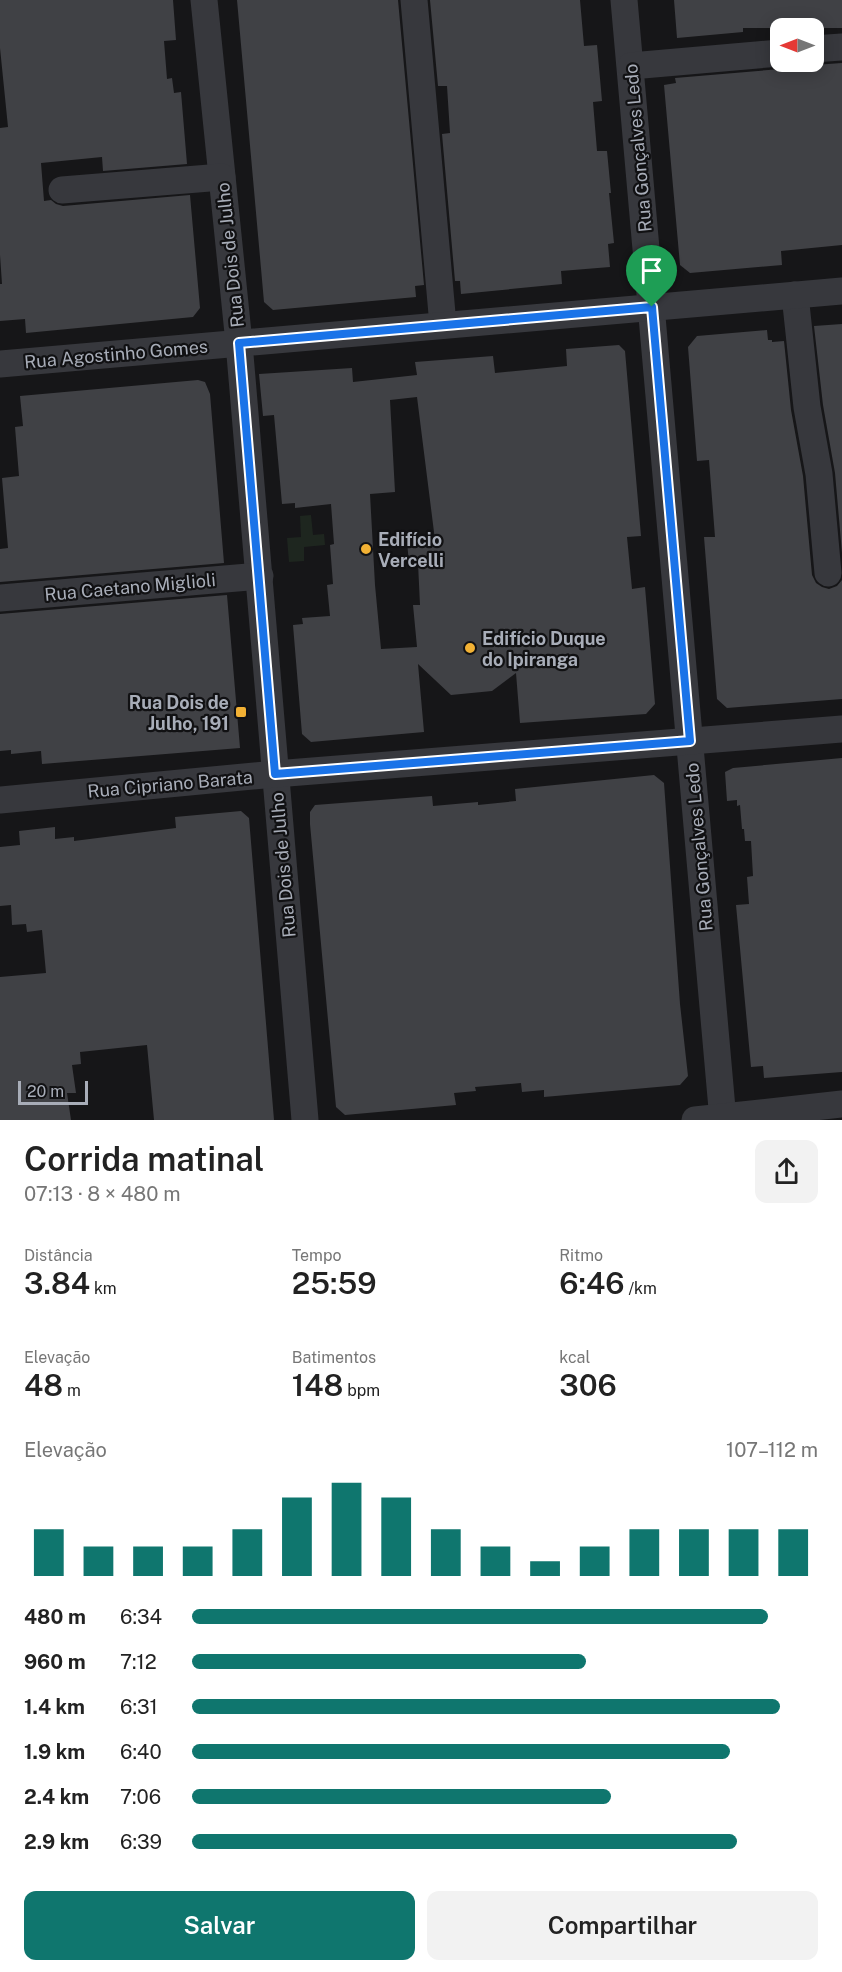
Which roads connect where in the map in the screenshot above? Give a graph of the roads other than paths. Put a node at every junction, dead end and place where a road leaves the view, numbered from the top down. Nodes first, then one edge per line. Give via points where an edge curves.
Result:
1 (204, 0) edge
2 (414, 0) edge
3 (624, 0) edge
4 (842, 47) edge
5 (824, 49) edge
6 (770, 53) edge
7 (631, 66) junction
8 (222, 177) junction
9 (62, 190) dead end
10 (842, 291) edge
11 (795, 295) junction
12 (652, 307) junction
13 (443, 325) junction
14 (239, 343) junction
15 (0, 364) edge
16 (828, 573) dead end
17 (260, 576) junction
18 (0, 598) edge
19 (842, 729) edge
20 (690, 741) junction
21 (275, 774) junction
22 (0, 800) edge
23 (842, 1104) edge
24 (723, 1119) edge
25 (305, 1120) edge
26 (695, 1120) edge

1 - 8 street, Rua Dois de Julho
2 - 13 street
3 - 7 street, Rua Gonçalves Ledo
4 - 5 street
6 - 7 street
7 - 12 street, Rua Gonçalves Ledo
8 - 9 street
8 - 14 street, Rua Dois de Julho
10 - 11 street, Rua Agostinho Gomes
11 - 12 street, Rua Agostinho Gomes
11 - 16 street
12 - 13 street, Rua Agostinho Gomes
12 - 20 street, Rua Gonçalves Ledo
13 - 14 street, Rua Agostinho Gomes
14 - 15 street, Rua Agostinho Gomes
14 - 17 street, Rua Dois de Julho
17 - 18 street, Rua Caetano Miglioli
17 - 21 street, Rua Dois de Julho
19 - 20 street, Rua Cipriano Barata
20 - 21 street, Rua Cipriano Barata
20 - 24 street, Rua Gonçalves Ledo
21 - 22 street, Rua Cipriano Barata
21 - 25 street, Rua Dois de Julho
23 - 24 street
24 - 26 street

